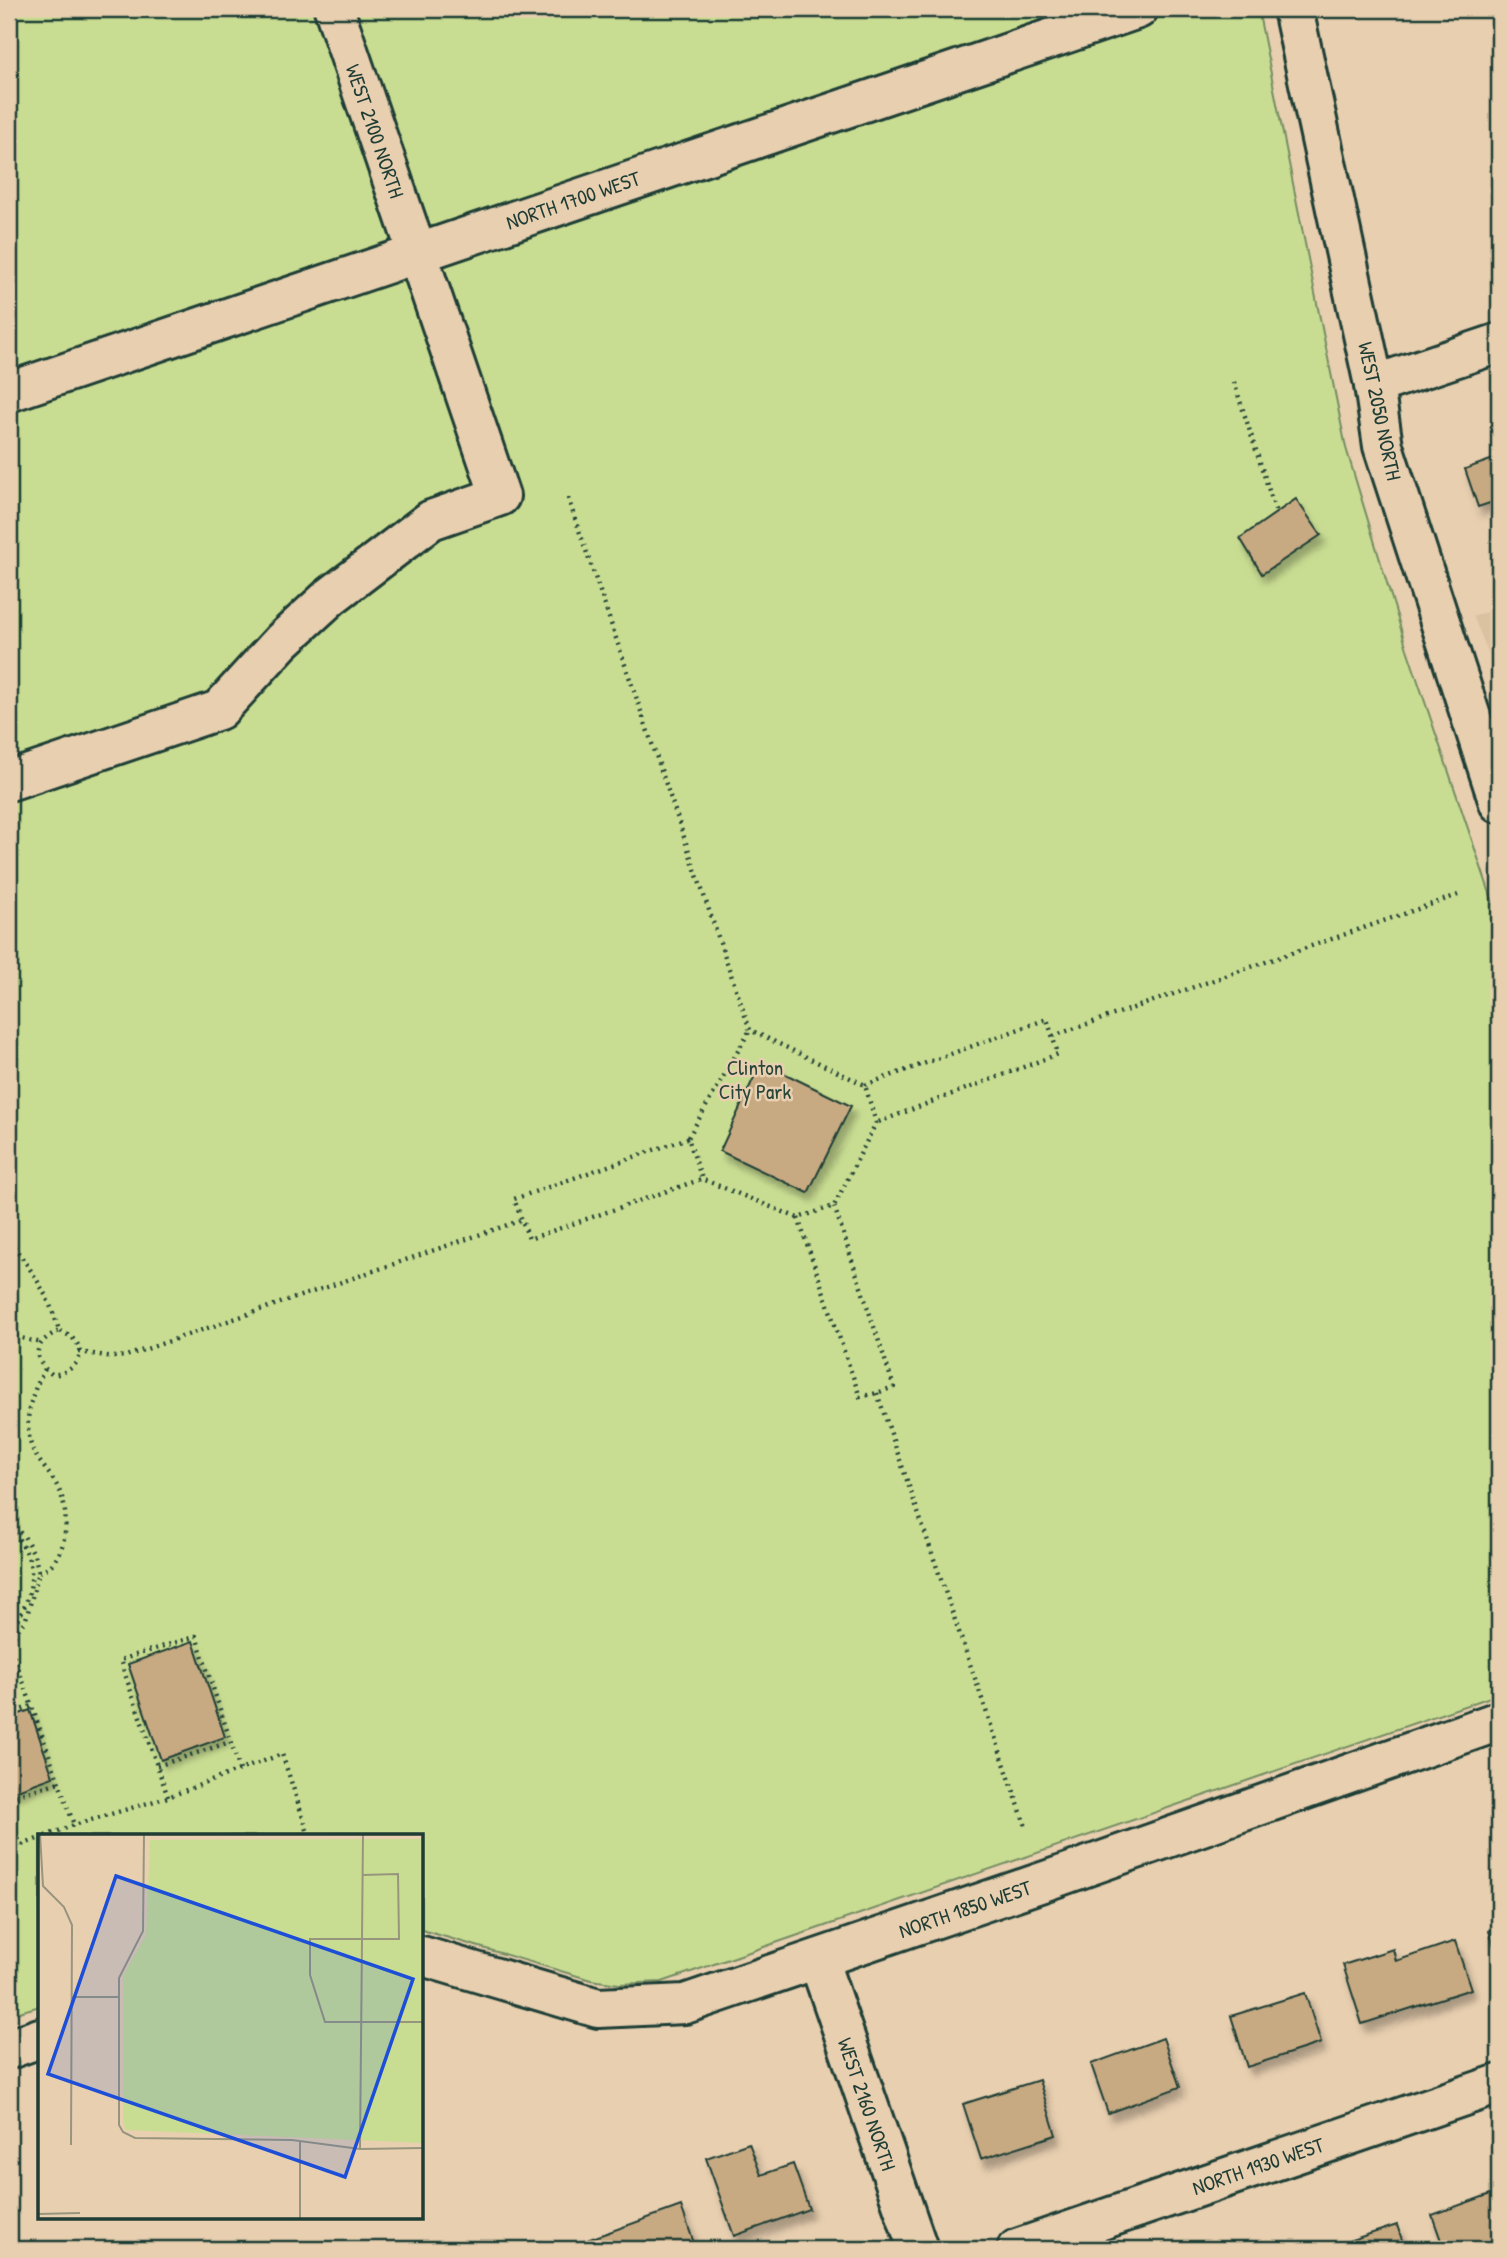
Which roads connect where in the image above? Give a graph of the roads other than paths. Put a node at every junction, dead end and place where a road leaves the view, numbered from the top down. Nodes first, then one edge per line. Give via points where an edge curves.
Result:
1 (334, 9) edge
2 (1138, 9) edge
3 (1293, 9) edge
4 (417, 253) junction
5 (1499, 343) edge
6 (1374, 385) junction
7 (9, 392) edge
8 (9, 781) edge
9 (1499, 803) edge
10 (1499, 1721) edge
11 (424, 1957) edge
12 (818, 1959) junction
13 (38, 2039) edge
14 (9, 2049) edge
15 (1499, 2084) edge
16 (918, 2249) edge
17 (1017, 2249) edge

1 - 4 street, WEST 2100 NORTH
2 - 4 street, NORTH 1700 WEST
3 - 6 street, WEST 2050 NORTH
4 - 7 street, NORTH 1700 WEST
4 - 8 street, WEST 2100 NORTH via 500,496 431,520 330,597 219,710
5 - 6 street
6 - 9 street, WEST 2050 NORTH via 1383,446
10 - 12 street, NORTH 1850 WEST
11 - 12 street, NORTH 1850 WEST via 598,2008 685,2004
12 - 16 street, WEST 2160 NORTH
13 - 14 street
15 - 17 street, NORTH 1930 WEST

